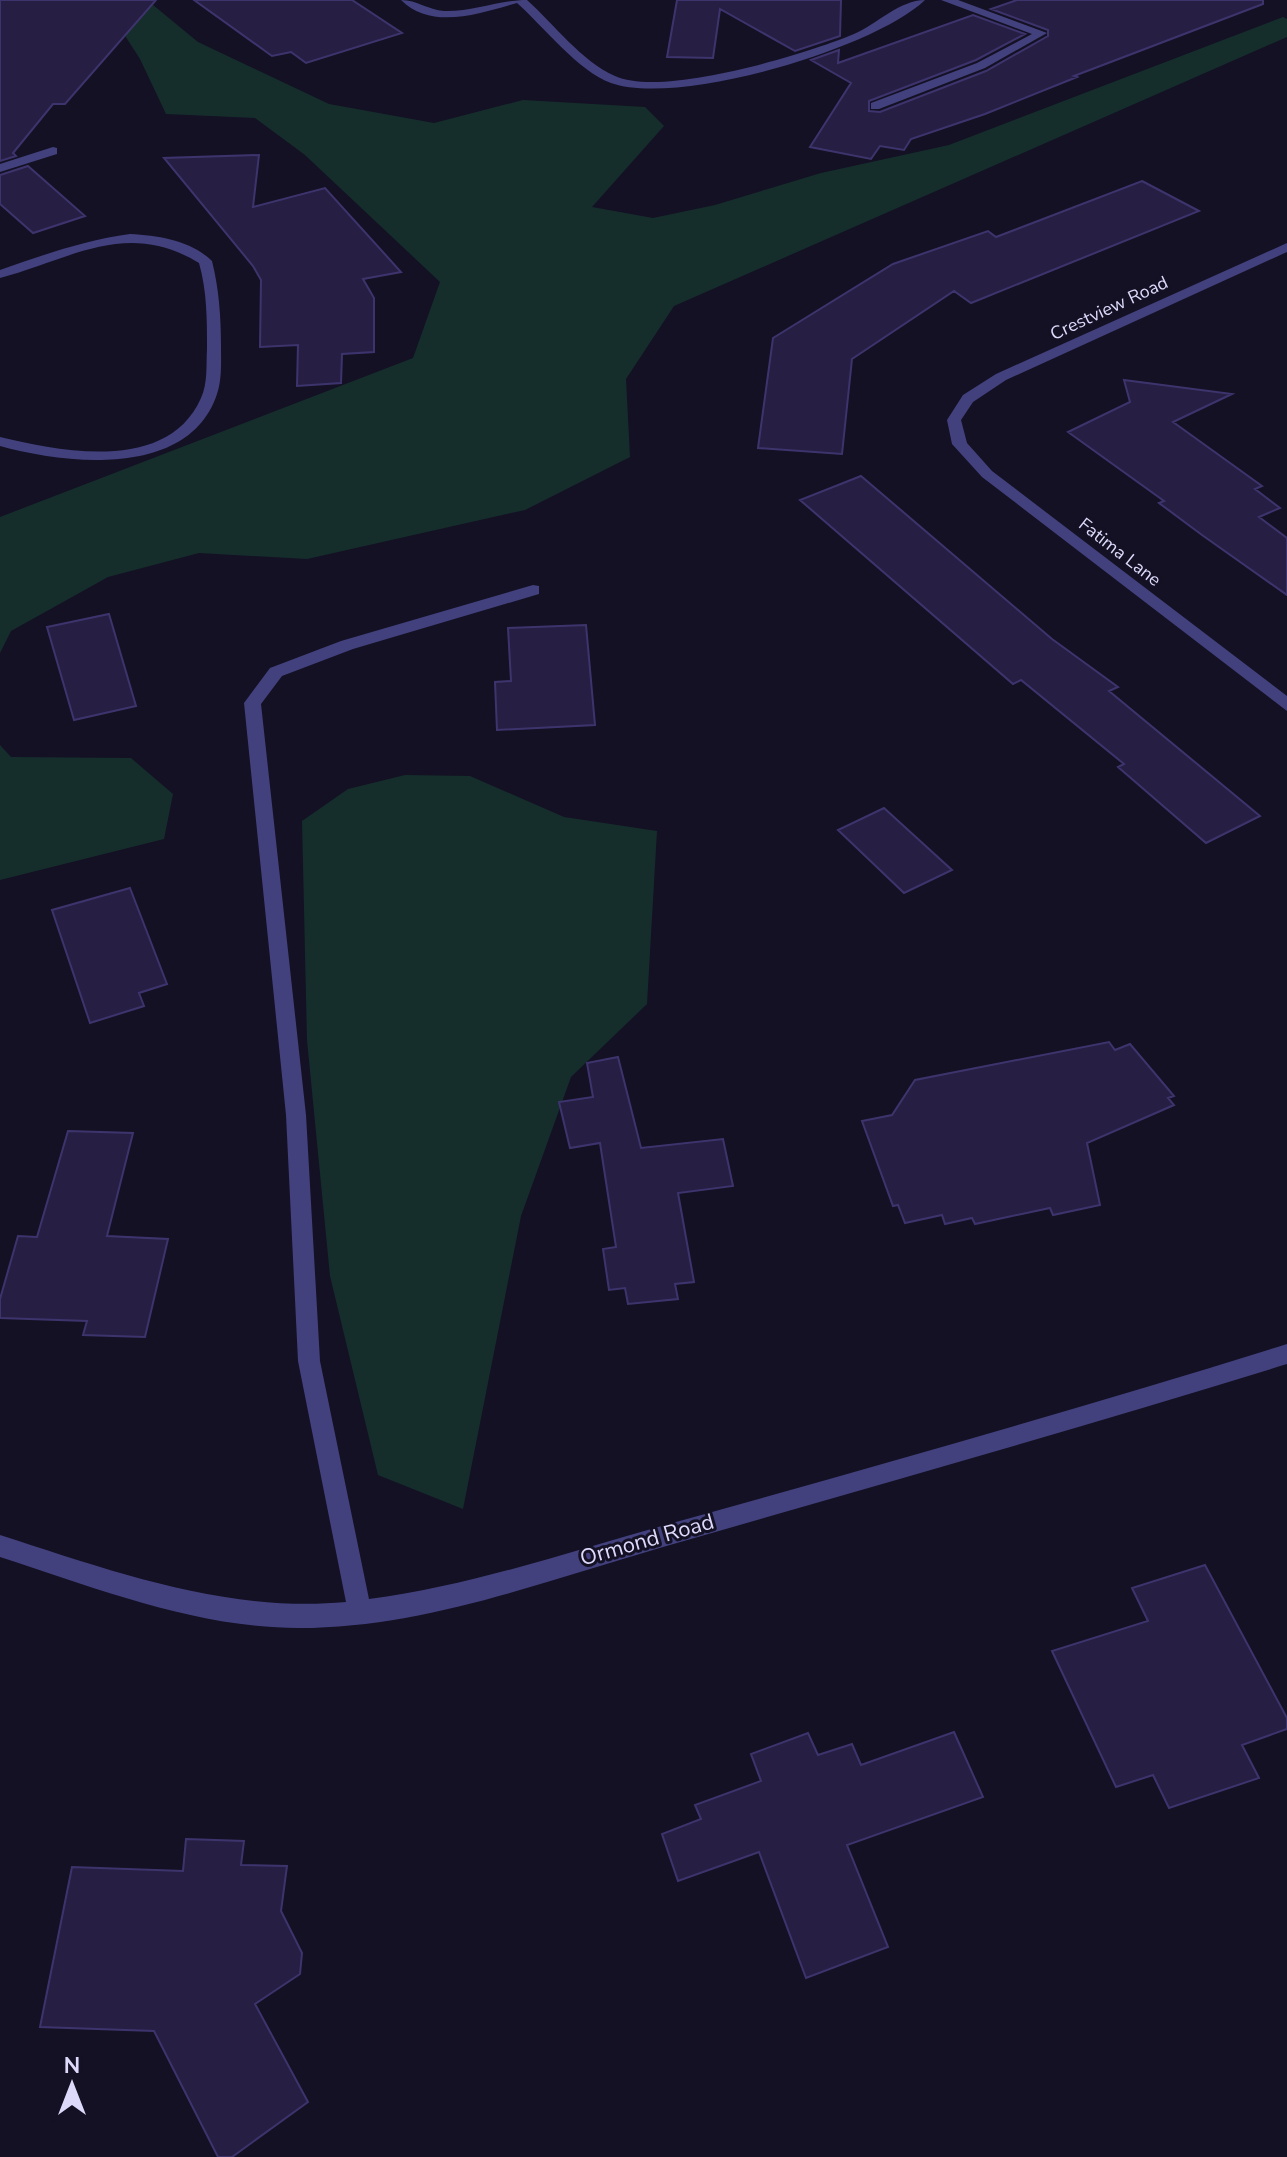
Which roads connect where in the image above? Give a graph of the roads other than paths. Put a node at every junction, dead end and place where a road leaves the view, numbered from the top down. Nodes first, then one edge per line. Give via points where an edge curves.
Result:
1 (407, 0) edge
2 (519, 0) edge
3 (919, 0) edge
4 (947, 0) edge
5 (875, 106) dead end
6 (53, 151) dead end
7 (0, 168) edge
8 (1287, 247) edge
9 (0, 274) edge
10 (955, 415) joint
11 (0, 441) edge
12 (533, 590) dead end
13 (1287, 705) edge
14 (1287, 1354) edge
15 (0, 1546) edge
16 (360, 1613) junction

1 - 2 street via 430,12 452,13
2 - 3 street via 606,76 636,86 739,72 807,54 856,37
4 - 5 street via 1041,33 960,75
6 - 7 street
8 - 10 street, Crestview Road via 1001,377 973,392
9 - 11 street via 105,240 176,243 205,261 214,314 213,379 206,402 190,423 162,443 98,458
10 - 13 street, Fatima Lane via 954,435 963,452 987,474
12 - 16 street via 347,645 276,672 252,703 296,1115 309,1361
14 - 16 street, Ormond Road via 1070,1423 480,1587
15 - 16 street, Ormond Road via 185,1605 299,1616

